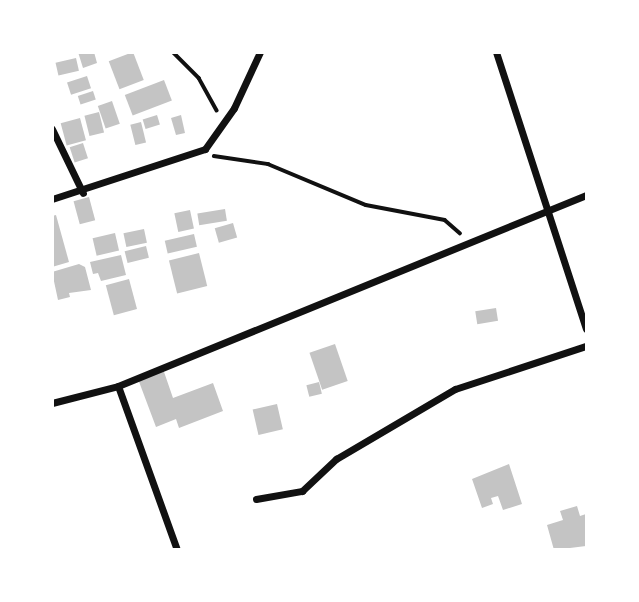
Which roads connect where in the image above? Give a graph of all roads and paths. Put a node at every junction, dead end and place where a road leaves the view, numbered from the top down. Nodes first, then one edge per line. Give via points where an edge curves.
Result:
1 (173, 52) edge
2 (260, 52) edge
3 (496, 52) edge
4 (224, 125) junction
5 (52, 129) edge
6 (191, 155) junction
7 (83, 193) junction
8 (586, 195) edge
9 (52, 199) edge
10 (547, 214) junction
11 (471, 244) junction
12 (586, 329) edge
13 (586, 346) edge
14 (118, 386) junction
15 (52, 403) edge
16 (256, 499) dead end
17 (177, 550) edge

1 - 4 path via 199,78
2 - 4 street
3 - 10 street
4 - 6 street via 205,149
5 - 7 street
6 - 7 street
6 - 11 path via 268,164 366,205 445,220
7 - 9 street
8 - 10 street
10 - 11 street
10 - 12 street
11 - 14 street
13 - 16 street via 455,389 335,459 302,491
14 - 15 street
14 - 17 street

